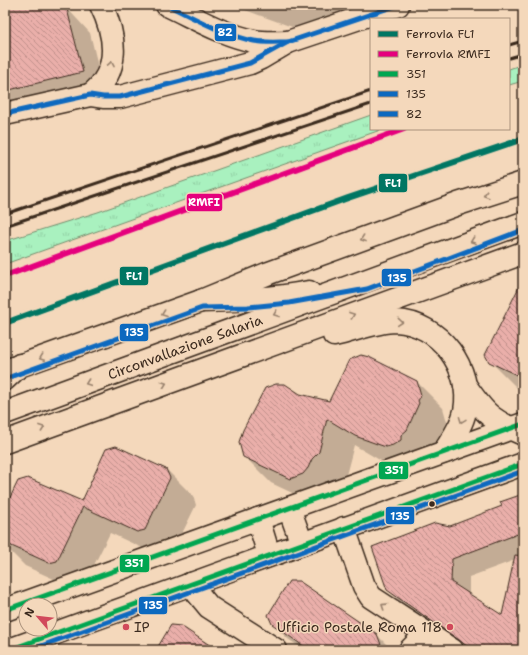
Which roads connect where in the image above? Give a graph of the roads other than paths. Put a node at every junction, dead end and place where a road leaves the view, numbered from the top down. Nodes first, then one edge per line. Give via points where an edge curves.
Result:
1 (101, 5) edge
2 (167, 5) edge
3 (398, 5) edge
4 (288, 42) junction
5 (90, 95) junction
6 (5, 114) edge
7 (523, 183) edge
8 (523, 223) edge
9 (523, 253) edge
10 (523, 261) edge
11 (479, 269) junction
12 (365, 282) junction
13 (201, 301) junction
14 (279, 342) junction
15 (10, 372) edge
16 (465, 385) junction
17 (5, 413) edge
18 (518, 429) edge
19 (5, 442) edge
20 (444, 452) junction
21 (523, 464) edge
22 (289, 508) junction
23 (258, 519) junction
24 (344, 528) junction
25 (302, 544) junction
26 (269, 555) junction
27 (190, 584) junction
28 (5, 610) edge
29 (9, 650) edge
30 (276, 650) edge
31 (452, 650) edge

5 -> 1 main road via 102,85 109,73 113,50 109,26
2 - 4 main road via 241,38
3 - 4 main road
4 - 5 main road via 250,63 208,75 120,97
5 - 6 main road
7 -> 13 main road via 269,273
8 -> 12 main road, Circonvallazione Salaria
9 - 11 main road, Circonvallazione Salaria
10 - 11 main road
14 -> 11 main road, Circonvallazione Salaria
12 - 13 main road via 288,296
12 -> 17 main road, Circonvallazione Salaria
13 -> 15 main road
14 -> 16 main road via 338,334 388,322 407,323 427,330 448,347
19 -> 14 main road, Circonvallazione Salaria
16 - 18 main road via 495,421
16 -> 20 main road via 463,417
18 - 20 main road
20 - 22 main road
21 - 24 main road
22 - 23 main road
22 - 25 main road
23 - 26 main road
23 - 28 main road
24 - 25 main road
31 -> 24 main road via 371,597 364,586
25 - 26 main road
26 - 27 main road
27 - 29 main road
27 - 30 main road via 208,607

